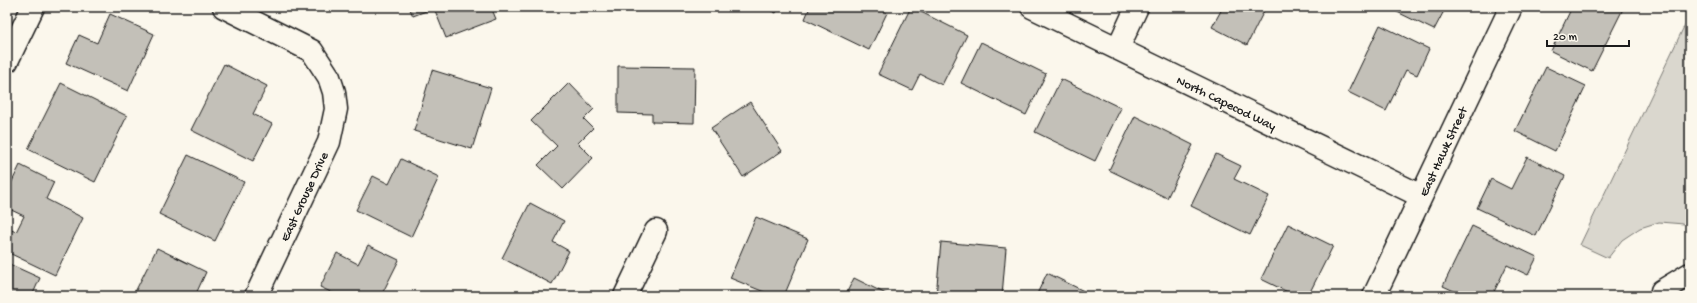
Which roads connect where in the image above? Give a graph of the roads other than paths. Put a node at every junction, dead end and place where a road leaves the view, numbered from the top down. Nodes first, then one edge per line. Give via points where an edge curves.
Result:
1 (32, 7) edge
2 (224, 7) edge
3 (1032, 7) edge
4 (1137, 7) edge
5 (1511, 7) edge
6 (1118, 48) junction
7 (7, 61) edge
8 (1421, 196) junction
9 (656, 231) dead end
10 (1690, 274) edge
11 (1662, 291) dead end
12 (256, 296) edge
13 (625, 296) edge
14 (1374, 296) edge

1 - 7 street
2 - 12 street, East Grouse Drive via 312,51 329,77 336,110 329,142
3 - 6 street, North Capecod Way
4 - 6 street
5 - 8 street, East Hawk Street
6 - 8 street, North Capecod Way
8 - 14 street, East Hawk Street
9 - 13 street
10 - 11 street

